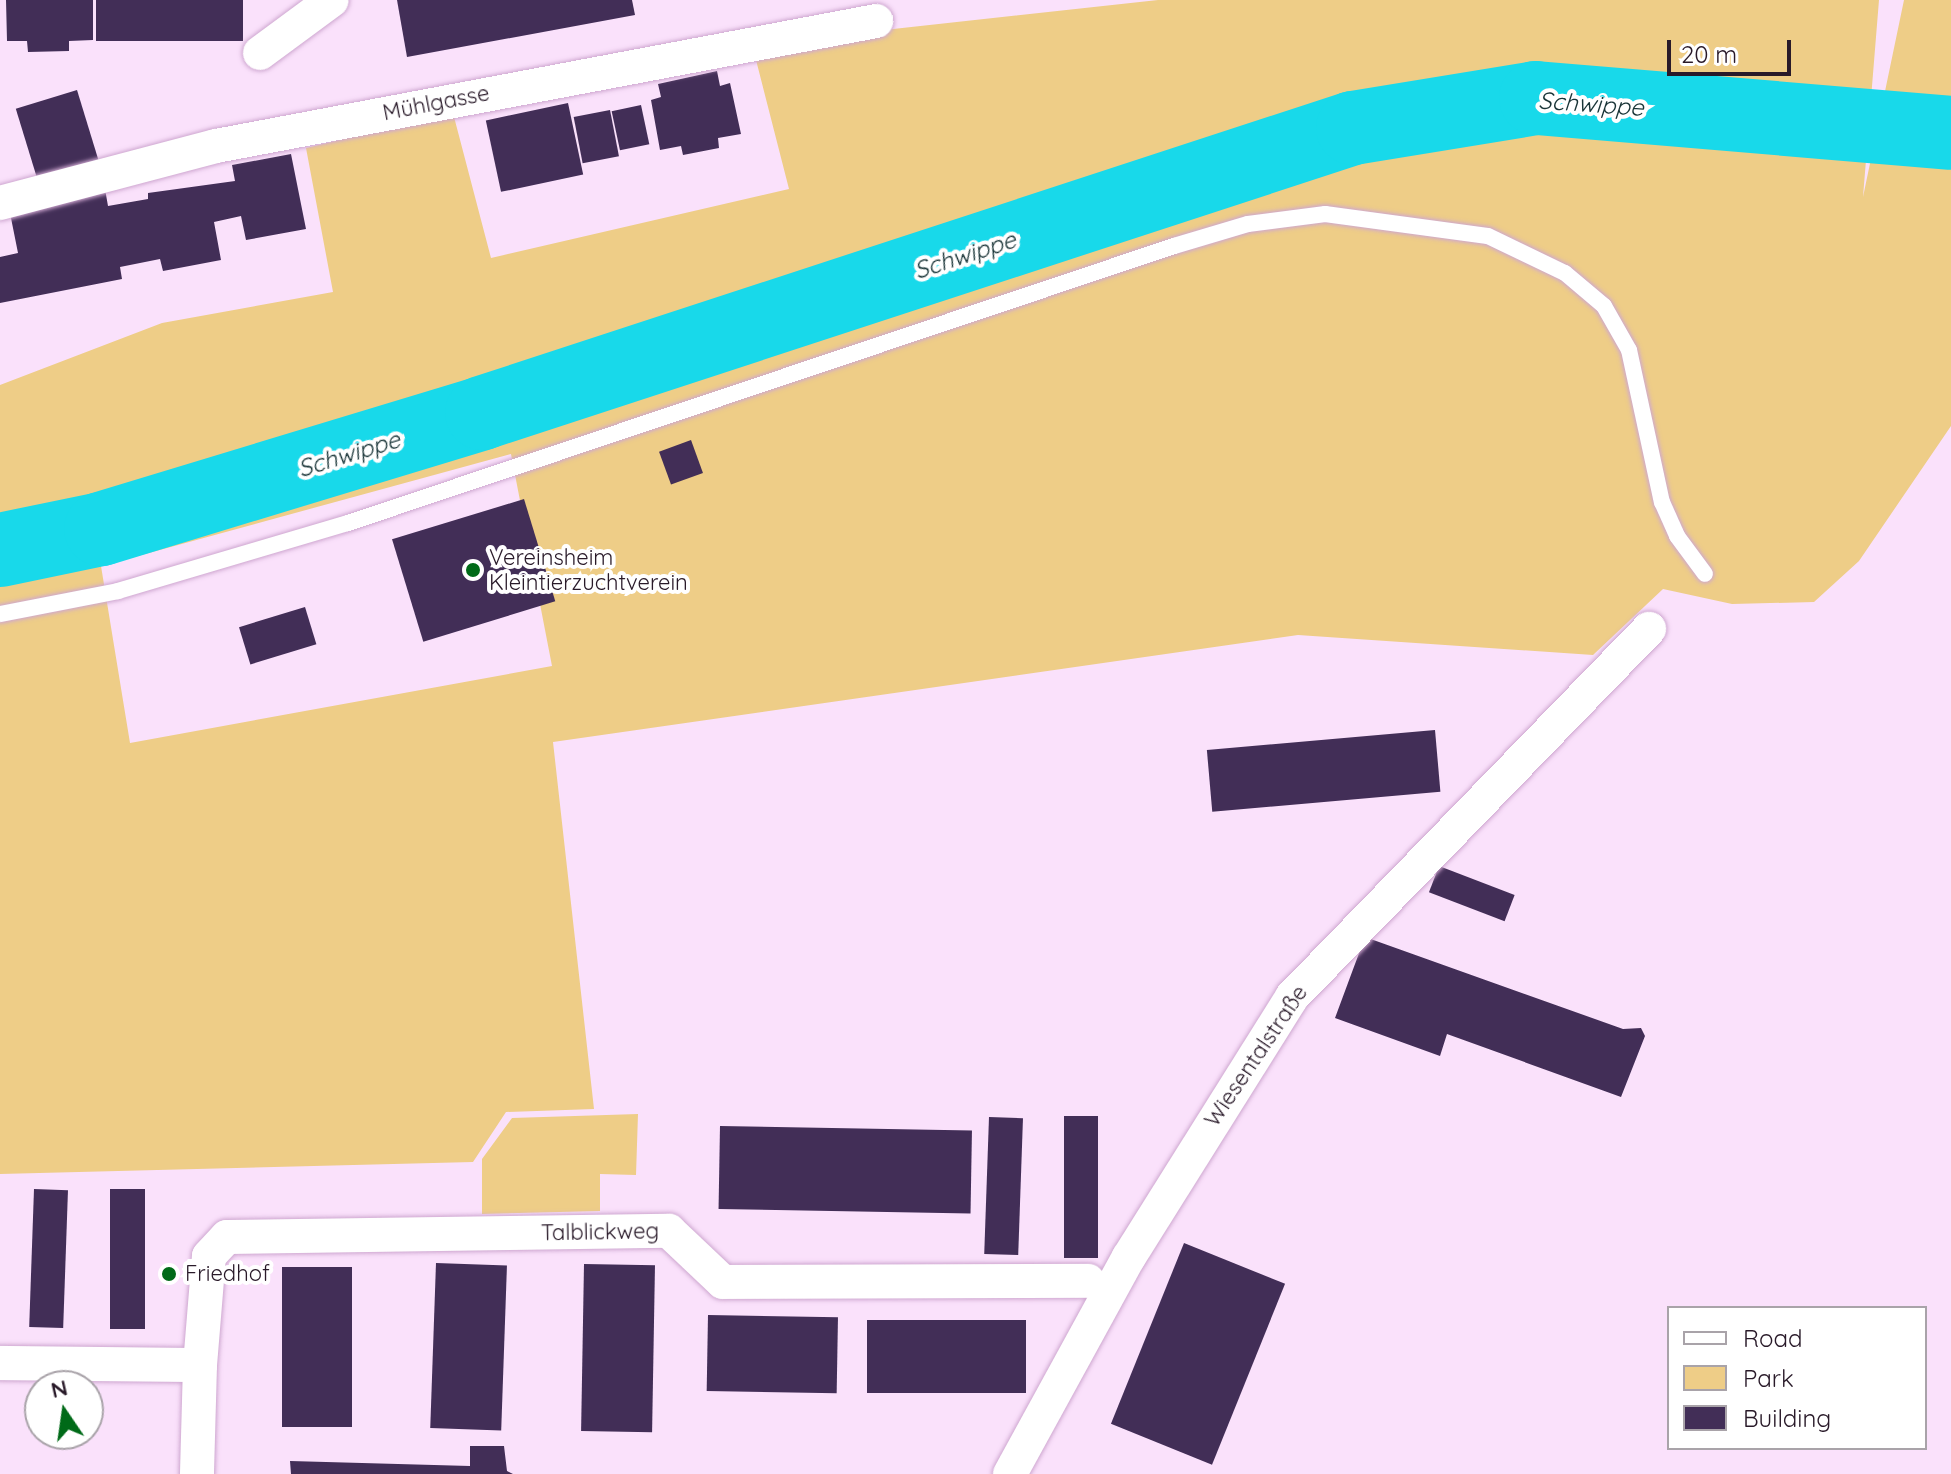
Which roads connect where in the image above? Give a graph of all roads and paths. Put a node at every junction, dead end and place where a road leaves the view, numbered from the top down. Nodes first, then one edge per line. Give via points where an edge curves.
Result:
1 (332, 0) edge
2 (876, 21) dead end
3 (260, 53) dead end
4 (0, 203) edge
5 (1705, 574) dead end
6 (0, 614) edge
7 (1649, 629) dead end
8 (1088, 1281) dead end
9 (0, 1363) edge
10 (200, 1365) junction
11 (197, 1474) edge
12 (1010, 1474) edge

1 - 3 street
2 - 4 street, Mühlgasse via 216,146
5 - 6 lane via 1677,536 1662,502 1629,350 1604,306 1565,273 1488,236 1325,214 1248,224 1174,246 348,523 118,591
7 - 12 street, Wiesentalstraße via 1292,997 1129,1257
8 - 10 street, Talblickweg via 723,1282 669,1231 227,1237 209,1256
9 - 10 street
10 - 11 street, Talblickweg

